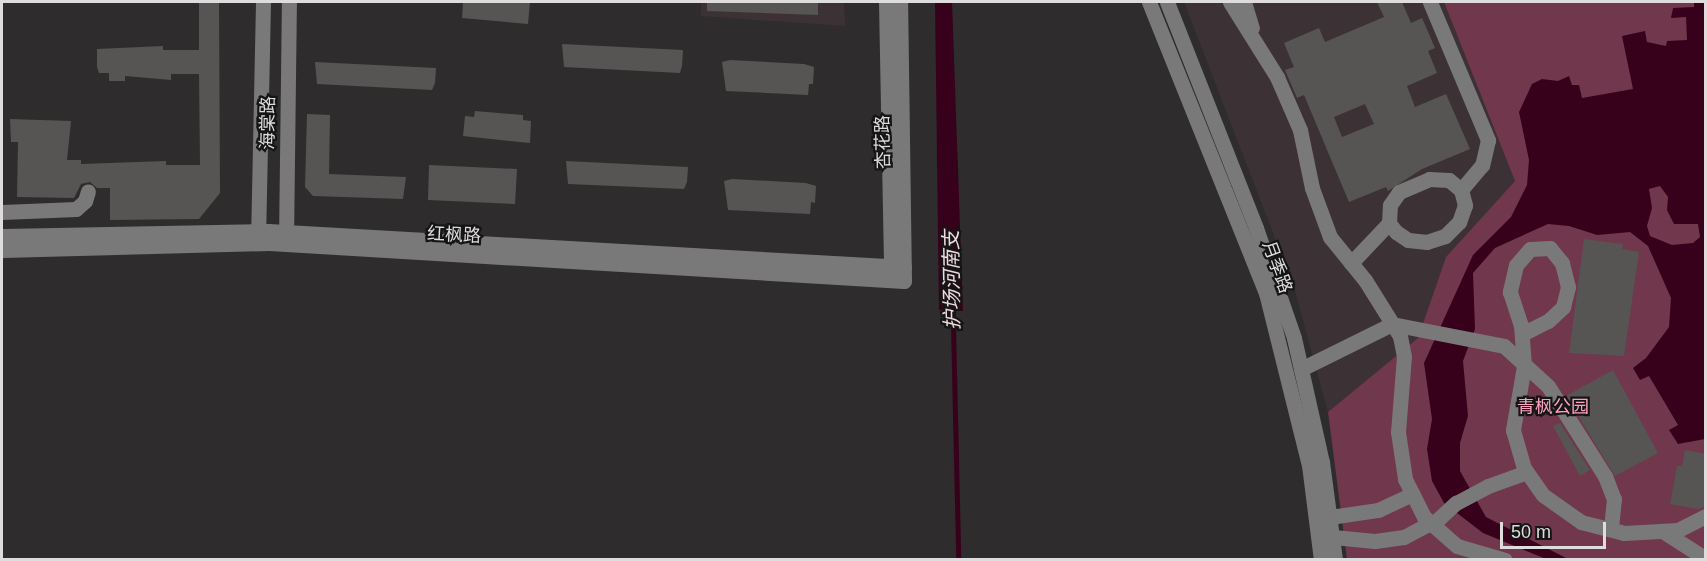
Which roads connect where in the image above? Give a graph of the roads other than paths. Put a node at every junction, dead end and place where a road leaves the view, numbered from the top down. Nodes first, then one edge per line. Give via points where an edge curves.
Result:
1 (263, 2) edge
2 (289, 2) edge
3 (886, 2) edge
4 (900, 2) edge
5 (1149, 2) edge
6 (1167, 2) edge
7 (1230, 2) edge
8 (1244, 2) edge
9 (1430, 2) edge
10 (1255, 39) junction
11 (1461, 190) junction
12 (88, 191) dead end
13 (2, 212) edge
14 (1389, 223) junction
15 (2, 236) edge
16 (259, 237) junction
17 (286, 238) junction
18 (2, 250) edge
19 (1351, 263) junction
20 (898, 274) junction
21 (1392, 324) junction
22 (1522, 334) junction
23 (1524, 366) junction
24 (1301, 369) junction
25 (1527, 472) junction
26 (1412, 494) junction
27 (1706, 516) edge
28 (1330, 517) junction
29 (1431, 524) junction
30 (1611, 529) junction
31 (1664, 532) junction
32 (1333, 537) junction
33 (1706, 559) edge
34 (1321, 560) edge
35 (1335, 560) edge
36 (1505, 560) edge

1 - 16 street, 海棠路
2 - 17 street, 海棠路
3 - 20 street, 杏花路
4 - 20 street, 杏花路
5 - 34 street, 月季路 via 1273,316 1309,465
6 - 24 street, 月季路 via 1275,279
7 - 10 street
8 - 10 street
9 - 11 street via 1488,140 1482,165
10 - 19 street via 1300,130 1312,188 1330,237
11 - 14 street via 1449,180 1429,179 1399,192 1390,205
11 - 14 street via 1465,205 1459,222 1445,236 1427,242 1408,240
12 - 13 street via 85,201 76,209
14 - 19 street
15 - 16 street, 红枫路
16 - 17 street, 红枫路
16 - 18 street, 红枫路
17 - 20 street, 红枫路
19 - 21 street
21 - 23 street via 1504,346
21 - 24 street
21 - 26 street via 1400,336 1404,356 1398,432 1405,479
22 - 22 street via 1548,321 1563,307 1568,287 1562,263 1551,248 1530,249 1516,265 1510,292
22 - 23 street
23 - 25 street via 1513,430
23 - 30 street via 1548,386 1605,476 1614,499
24 - 28 street, 月季路
25 - 29 street via 1456,503
25 - 30 street via 1543,495 1581,522
26 - 28 street via 1378,510
26 - 29 street
27 - 31 street
28 - 32 street, 月季路
29 - 32 street via 1404,537 1375,541
29 - 36 street via 1457,546
30 - 31 street
31 - 33 street
32 - 35 street, 月季路

